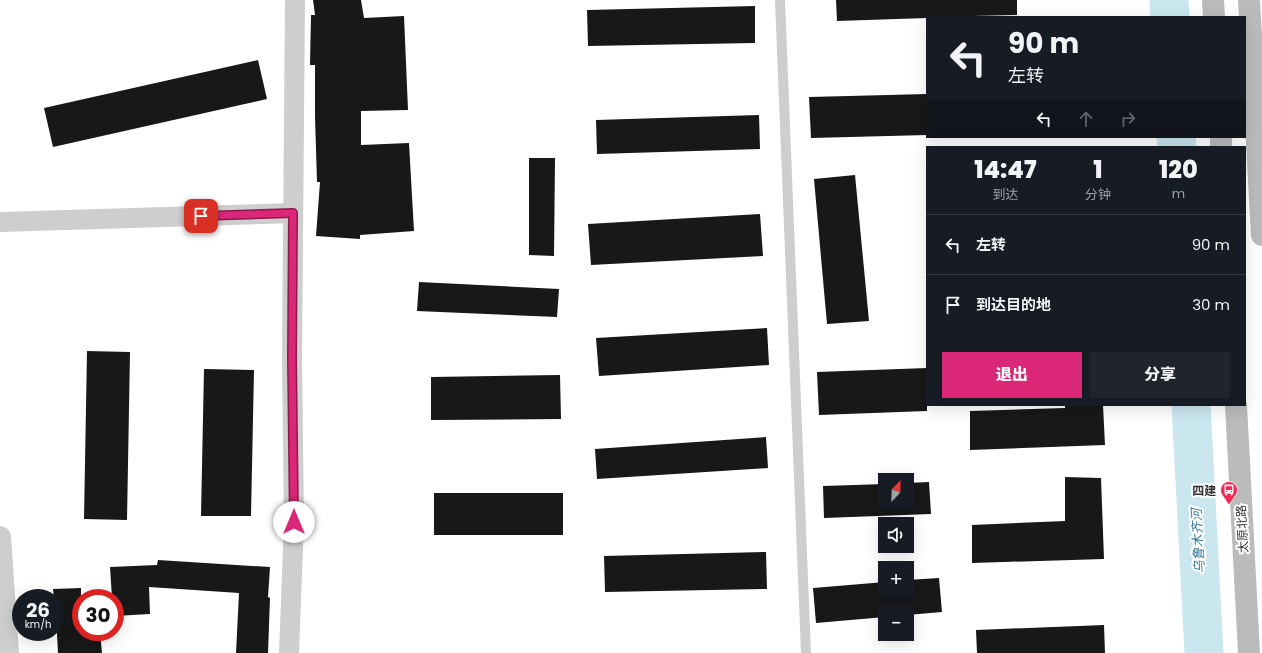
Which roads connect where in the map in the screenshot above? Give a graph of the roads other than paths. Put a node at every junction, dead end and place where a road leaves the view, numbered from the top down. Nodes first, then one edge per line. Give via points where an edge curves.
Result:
1 (295, 0) edge
2 (780, 0) edge
3 (1213, 0) edge
4 (1249, 0) edge
5 (1214, 16) edge
6 (293, 213) junction
7 (0, 222) edge
8 (1262, 236) edge
9 (1236, 406) edge
10 (0, 537) edge
11 (8, 653) edge
12 (289, 653) edge
13 (806, 653) edge
14 (1249, 653) edge

1 - 6 street
2 - 13 lane
3 - 5 main road
4 - 8 main road
6 - 7 street
6 - 12 street via 294,522
9 - 14 main road, 太原北路
10 - 11 street

